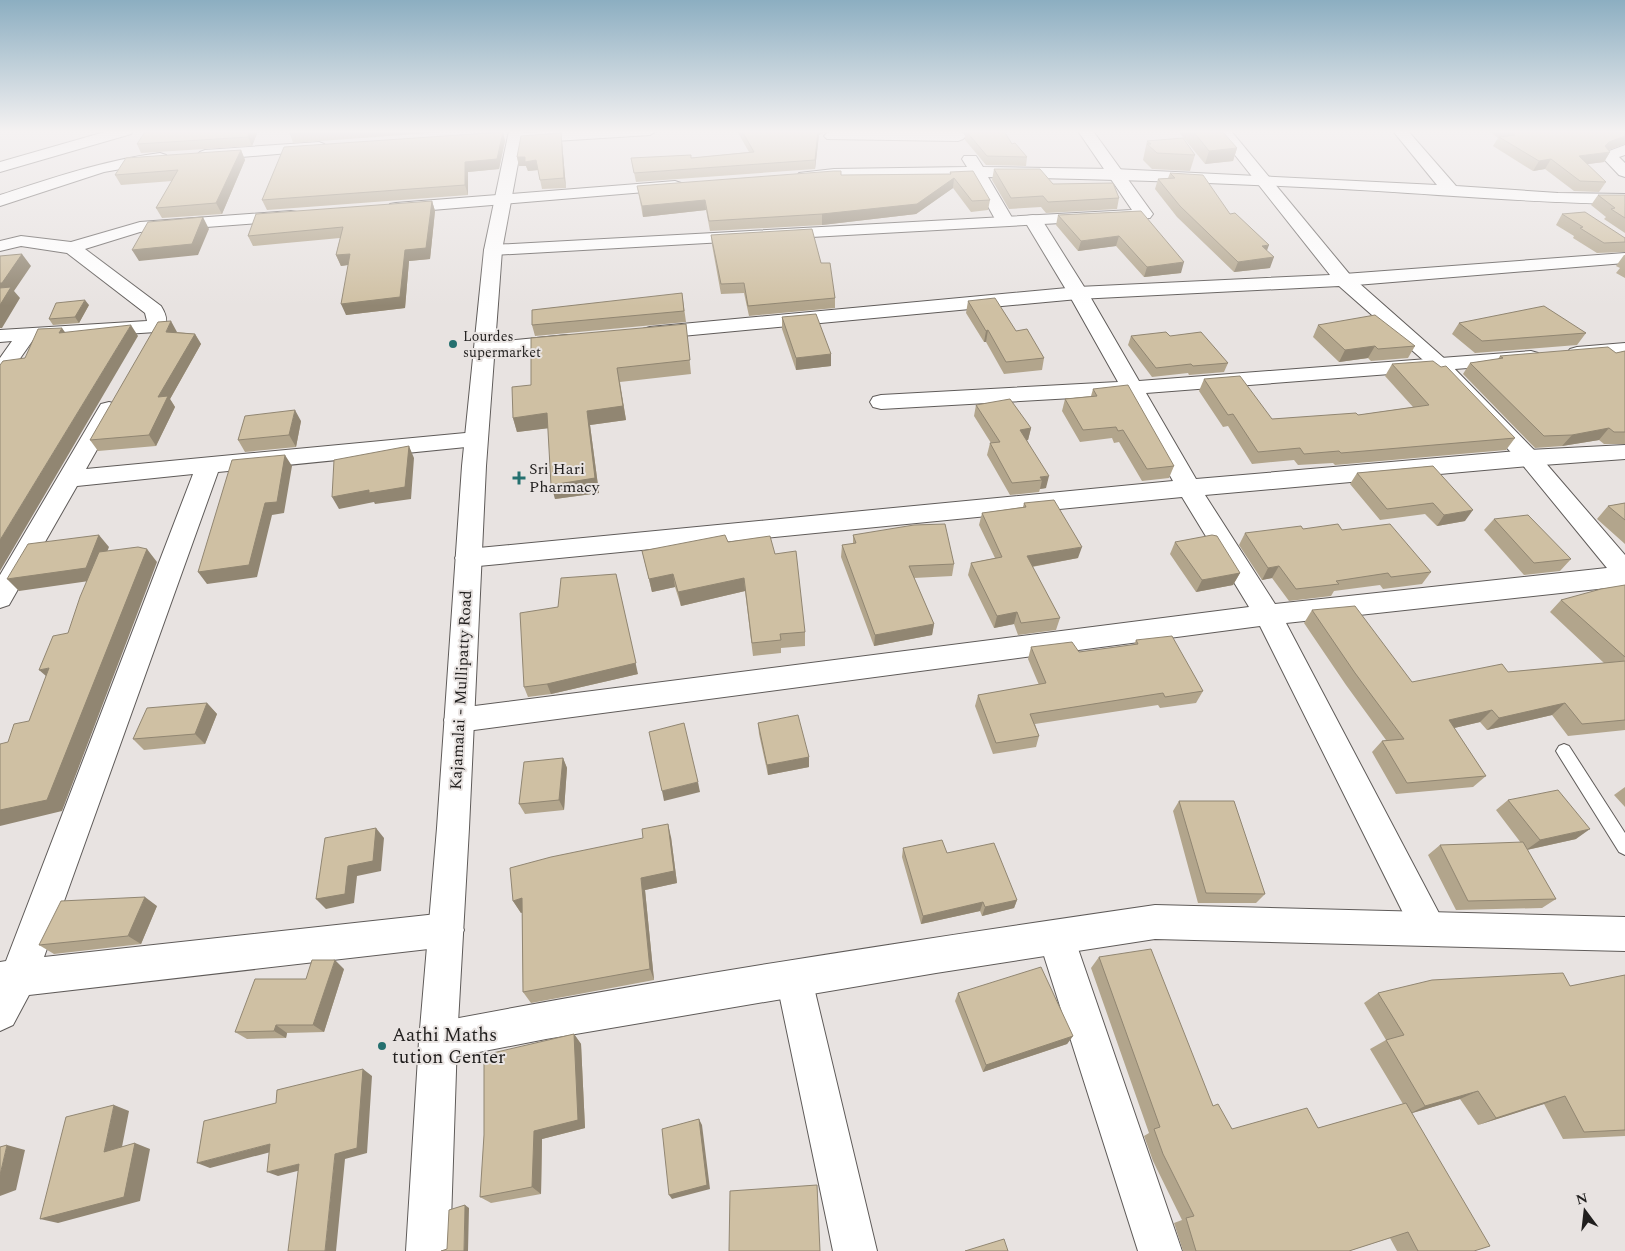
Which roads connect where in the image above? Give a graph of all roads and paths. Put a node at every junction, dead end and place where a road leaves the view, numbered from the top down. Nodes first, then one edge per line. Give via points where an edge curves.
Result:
1 (37, 189) edge
2 (505, 189) edge
3 (632, 189) edge
4 (987, 189) edge
5 (1126, 189) edge
6 (1272, 189) edge
7 (1436, 189) edge
8 (1450, 190) joint
9 (1558, 198) junction
10 (504, 199) junction
11 (1625, 199) edge
12 (0, 201) edge
13 (376, 209) edge
14 (1580, 213) edge
15 (307, 214) edge
16 (1033, 220) junction
17 (1005, 222) junction
18 (0, 227) edge
19 (22, 241) junction
20 (0, 246) edge
21 (72, 248) junction
22 (493, 250) junction
23 (1625, 258) edge
24 (1344, 280) junction
25 (1078, 294) junction
26 (27, 334) junction
27 (632, 335) edge
28 (0, 336) edge
29 (583, 340) edge
30 (484, 349) junction
31 (1625, 349) edge
32 (1438, 363) junction
33 (0, 373) edge
34 (1130, 388) junction
35 (117, 394) edge
36 (881, 402) dead end
37 (476, 439) junction
38 (1625, 452) edge
39 (1529, 458) junction
40 (208, 466) junction
41 (68, 479) junction
42 (1189, 488) junction
43 (468, 558) junction
44 (1625, 572) edge
45 (1625, 576) edge
46 (0, 598) edge
47 (1268, 616) junction
48 (459, 720) junction
49 (1564, 751) dead end
50 (1625, 848) edge
51 (1430, 929) junction
52 (446, 930) junction
53 (1625, 934) edge
54 (1056, 937) junction
55 (9, 979) edge
56 (794, 979) junction
57 (0, 1012) edge
58 (438, 1041) junction
59 (428, 1251) edge
60 (855, 1251) edge
61 (1160, 1251) edge

1 - 12 street
2 - 10 street, Kajamalai - Mullipatty Road
3 - 10 street
4 - 17 street
5 - 16 street via 1144,214
6 - 24 street
7 - 8 street
8 - 9 street
9 - 11 street
9 - 14 street
10 - 13 street
10 - 22 street, Kajamalai - Mullipatty Road
15 - 21 street via 140,228
16 - 17 street
16 - 25 street
17 - 22 street
18 - 19 street
19 - 20 street
19 - 21 street
21 - 26 street via 154,310 157,318 152,334
22 - 30 street, Kajamalai - Mullipatty Road
23 - 24 street
24 - 25 street
24 - 32 street
25 - 27 street
25 - 34 street
26 - 28 street
26 - 33 street
29 - 30 street
30 - 37 street, Kajamalai - Mullipatty Road
31 - 32 street
32 - 34 street
32 - 39 street
34 - 36 street
34 - 42 street
35 - 41 street
37 - 40 street
37 - 43 street, Kajamalai - Mullipatty Road
38 - 39 street
39 - 42 street
39 - 44 street
40 - 41 street
40 - 55 street
41 - 46 street
42 - 43 street
42 - 47 street
43 - 48 street, Kajamalai - Mullipatty Road
45 - 47 street
47 - 48 street
47 - 51 street
48 - 52 street, Kajamalai - Mullipatty Road
49 - 50 lane
51 - 53 street
51 - 54 street via 1155,922
52 - 55 street
52 - 58 street, Kajamalai - Mullipatty Road
54 - 56 street
54 - 61 street
55 - 57 street
56 - 58 street
56 - 60 street
58 - 59 street, Kajamalai - Mullipatty Road

